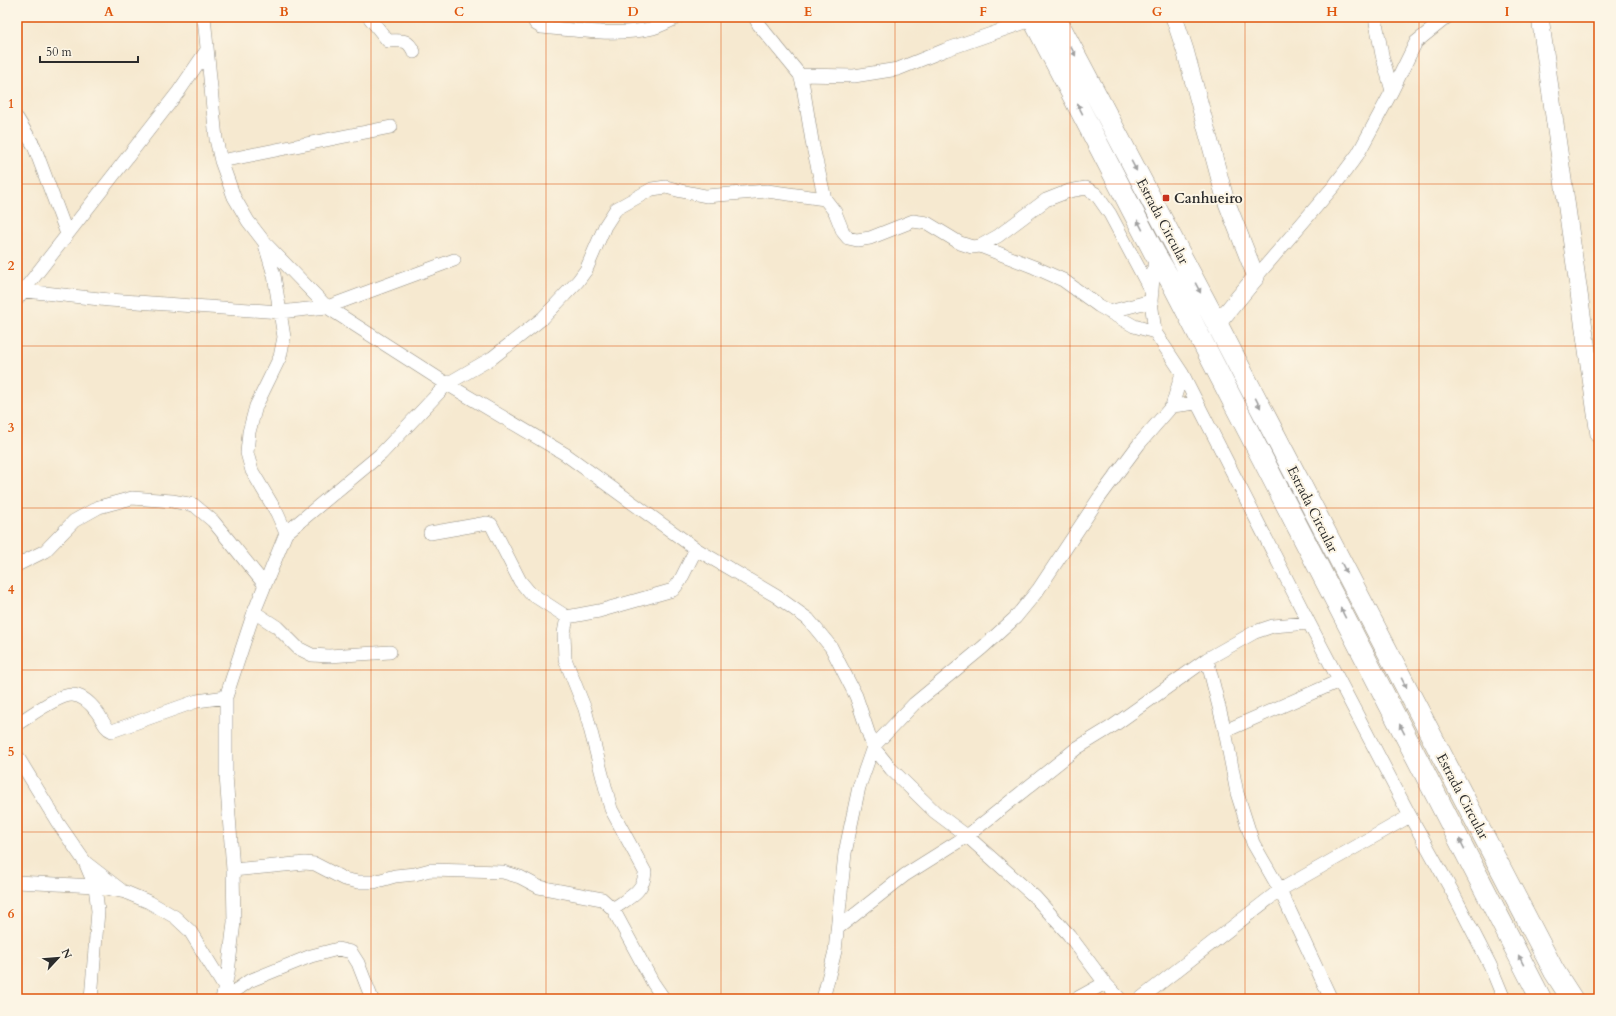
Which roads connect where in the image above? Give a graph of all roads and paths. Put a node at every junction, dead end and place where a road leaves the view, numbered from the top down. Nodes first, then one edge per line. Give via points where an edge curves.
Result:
1 (370, 17) edge
2 (532, 17) edge
3 (678, 17) edge
4 (755, 17) edge
5 (1055, 17) edge
6 (1174, 17) edge
7 (1376, 17) edge
8 (1447, 17) edge
9 (1540, 17) edge
10 (206, 18) edge
11 (1033, 18) edge
12 (207, 50) junction
13 (414, 52) dead end
14 (800, 75) junction
15 (1392, 91) junction
16 (17, 118) edge
17 (391, 127) dead end
18 (221, 161) junction
19 (825, 199) junction
20 (67, 234) junction
21 (265, 243) junction
22 (980, 246) junction
23 (1155, 254) junction
24 (454, 260) dead end
25 (1256, 277) junction
26 (20, 293) edge
27 (1151, 297) junction
28 (328, 307) junction
29 (280, 312) junction
30 (1109, 312) junction
31 (1217, 324) junction
32 (1155, 332) junction
33 (1182, 373) junction
34 (447, 384) junction
35 (1596, 392) edge
36 (1197, 403) junction
37 (1172, 406) junction
38 (1599, 435) edge
39 (286, 533) junction
40 (430, 533) dead end
41 (696, 549) junction
42 (17, 565) edge
43 (265, 585) junction
44 (254, 612) junction
45 (567, 617) junction
46 (1309, 623) junction
47 (390, 652) dead end
48 (1207, 659) junction
49 (1339, 681) junction
50 (226, 697) junction
51 (17, 724) edge
52 (1225, 731) junction
53 (873, 747) junction
54 (17, 756) edge
55 (1410, 816) junction
56 (967, 836) junction
57 (85, 862) junction
58 (233, 870) junction
59 (17, 882) edge
60 (95, 886) junction
61 (1280, 890) junction
62 (124, 892) junction
63 (613, 909) junction
64 (838, 928) junction
65 (228, 973) junction
66 (249, 981) junction
67 (1105, 983) junction
68 (224, 995) edge
69 (91, 999) edge
70 (372, 999) edge
71 (664, 999) edge
72 (823, 999) edge
73 (1076, 999) edge
74 (1120, 999) edge
75 (1140, 999) edge
76 (1331, 999) edge
77 (1504, 999) edge
78 (1541, 999) edge
79 (1572, 999) edge

1 - 13 street via 388,42 406,41
2 - 3 street via 541,27 588,32 650,28
4 - 14 street
5 -> 31 main road, Estrada Circular
6 - 25 street via 1225,198
7 - 15 street via 1382,55
8 - 15 street via 1416,42
9 - 35 street
10 - 12 street
11 - 14 street via 898,69 854,76
23 -> 11 main road, Estrada Circular
12 - 18 street via 216,139
12 - 20 street via 170,103
14 - 19 street
15 - 25 street via 1358,154
16 - 20 street via 34,146
17 - 18 street
18 - 21 street via 234,198
19 - 22 street via 835,212 848,238 870,238 913,221 927,223 960,243 972,247
19 - 34 street via 767,191 706,196 666,187 652,189 616,209 605,226 586,270 543,318 492,358
20 - 26 street
21 - 28 street
21 - 29 street
22 - 27 street via 998,236 1046,200 1069,191 1086,188 1096,194 1110,214
22 - 30 street via 1063,280
23 - 27 street
78 -> 23 main road, Estrada Circular
24 - 28 street
25 - 31 street
26 - 29 street
27 - 30 street
27 - 32 street
28 - 29 street
28 - 34 street
29 - 39 street via 284,338 280,357 256,406 247,453 252,471
30 - 32 street via 1134,326
31 -> 79 main road, Estrada Circular via 1554,971
32 - 33 street
33 - 36 street
33 - 37 street
34 - 39 street via 381,454
34 - 41 street via 565,454
35 - 38 street
36 - 37 street
36 - 46 street
37 - 53 street via 1139,444 1099,498 1038,590 1015,618 914,704
39 - 43 street
40 - 45 street via 491,524 520,581 530,593
41 - 45 street via 673,590 599,611
41 - 53 street via 776,596 808,619 831,647 856,696
42 - 43 street via 45,551 74,521 99,507 132,498 172,501 194,505 212,521
43 - 44 street
44 - 47 street via 277,627 298,648 312,655
44 - 50 street
45 - 63 street via 564,633 565,659 585,709 611,809 645,872 641,889
46 - 48 street via 1273,626 1255,632
46 - 49 street
48 - 52 street
48 - 56 street via 1077,748
49 - 52 street
49 - 55 street
50 - 51 street via 197,700 112,731 106,728 91,703 82,697 72,695 60,698
50 - 58 street via 226,775
52 - 61 street via 1238,793 1253,843
53 - 56 street via 891,769 935,812
53 - 64 street via 859,787 845,853
54 - 57 street
55 - 61 street
55 - 77 street via 1453,893
56 - 64 street via 905,876
56 - 67 street via 1035,897 1070,935
57 - 60 street
57 - 62 street
58 - 63 street via 305,863 315,864 344,879 358,882 374,882 430,870 503,872 539,887 602,899
58 - 65 street via 234,922
59 - 60 street
60 - 62 street
60 - 69 street via 98,911
61 - 75 street
61 - 76 street
62 - 68 street via 150,902 175,917 190,931
63 - 71 street via 653,984
64 - 72 street
65 - 66 street
65 - 68 street
66 - 68 street
66 - 70 street via 311,956 338,949 351,952
67 - 73 street
67 - 74 street

